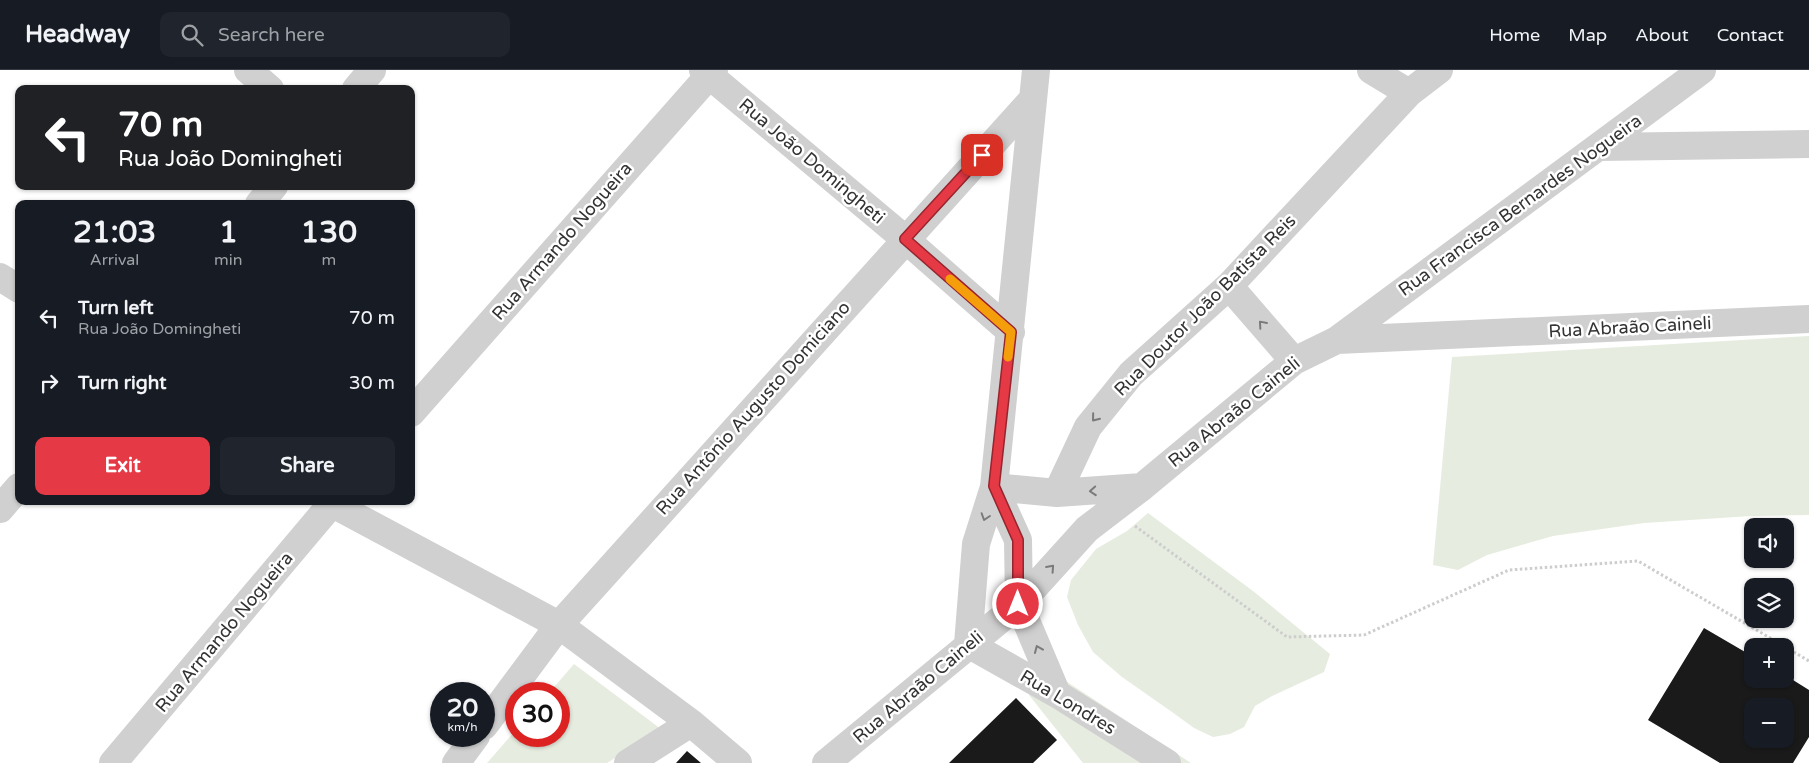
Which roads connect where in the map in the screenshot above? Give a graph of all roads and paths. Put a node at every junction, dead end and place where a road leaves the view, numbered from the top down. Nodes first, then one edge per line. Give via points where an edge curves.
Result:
1 (248, 70) edge
2 (372, 70) edge
3 (1036, 70) edge
4 (1371, 70) edge
5 (1439, 70) edge
6 (1702, 70) edge
7 (709, 72) edge
8 (265, 85) edge
9 (359, 85) edge
10 (1409, 93) junction
11 (1033, 99) junction
12 (1809, 144) edge
13 (1598, 147) junction
14 (271, 190) edge
15 (262, 200) edge
16 (905, 239) junction
17 (0, 277) edge
18 (15, 286) edge
19 (1229, 286) junction
20 (1809, 319) edge
21 (1011, 332) junction
22 (1337, 340) junction
23 (1294, 361) junction
24 (415, 408) edge
25 (994, 486) junction
26 (1142, 487) junction
27 (15, 492) edge
28 (1057, 493) junction
29 (329, 505) edge
30 (337, 505) edge
31 (0, 509) edge
32 (1113, 509) junction
33 (1018, 604) junction
34 (559, 626) junction
35 (1769, 638) edge
36 (968, 644) junction
37 (1794, 653) edge
38 (1809, 661) edge
39 (1057, 694) junction
40 (495, 711) edge
41 (691, 724) junction
42 (468, 747) edge
43 (114, 763) edge
44 (456, 763) edge
45 (628, 763) edge
46 (738, 763) edge
47 (826, 763) edge
48 (1167, 763) edge

1 - 8 street
2 - 9 street
3 - 11 street
4 - 10 street
5 - 10 street, Rua Doutor João Batista Reis
6 - 13 street, Rua Francisca Bernardes Nogueira
7 - 16 street, Rua João Domingheti
7 - 24 street, Rua Armando Nogueira
10 - 19 street, Rua Doutor João Batista Reis
11 - 16 street, Rua Antônio Augusto Domiciano
11 - 21 street
12 - 13 street
13 - 22 street, Rua Francisca Bernardes Nogueira
14 - 15 street
16 - 21 street, Rua João Domingheti
16 - 34 street, Rua Antônio Augusto Domiciano
17 - 18 street
23 -> 19 street
19 -> 28 street, Rua Doutor João Batista Reis via 1131,374 1088,427
20 - 22 street, Rua Abraão Caineli
21 - 25 street
22 - 23 street, Rua Abraão Caineli
23 - 26 street, Rua Abraão Caineli
25 - 28 street
25 - 33 street via 1018,540
25 -> 36 street via 976,544
26 -> 28 street
26 - 32 street, Rua Abraão Caineli
27 - 31 street
29 - 43 street, Rua Armando Nogueira
30 - 34 street
33 -> 32 street, Rua Abraão Caineli via 1087,529
32 - 35 path via 1286,637 1364,635 1509,570 1638,561
33 - 36 street, Rua Abraão Caineli
39 -> 33 street
34 - 40 street, Rua Antônio Augusto Domiciano
34 - 41 street
36 - 39 street, Rua Londres
36 - 47 street, Rua Abraão Caineli
37 - 38 path
39 - 48 street, Rua Londres
41 - 45 street
41 - 46 street
42 - 44 street

